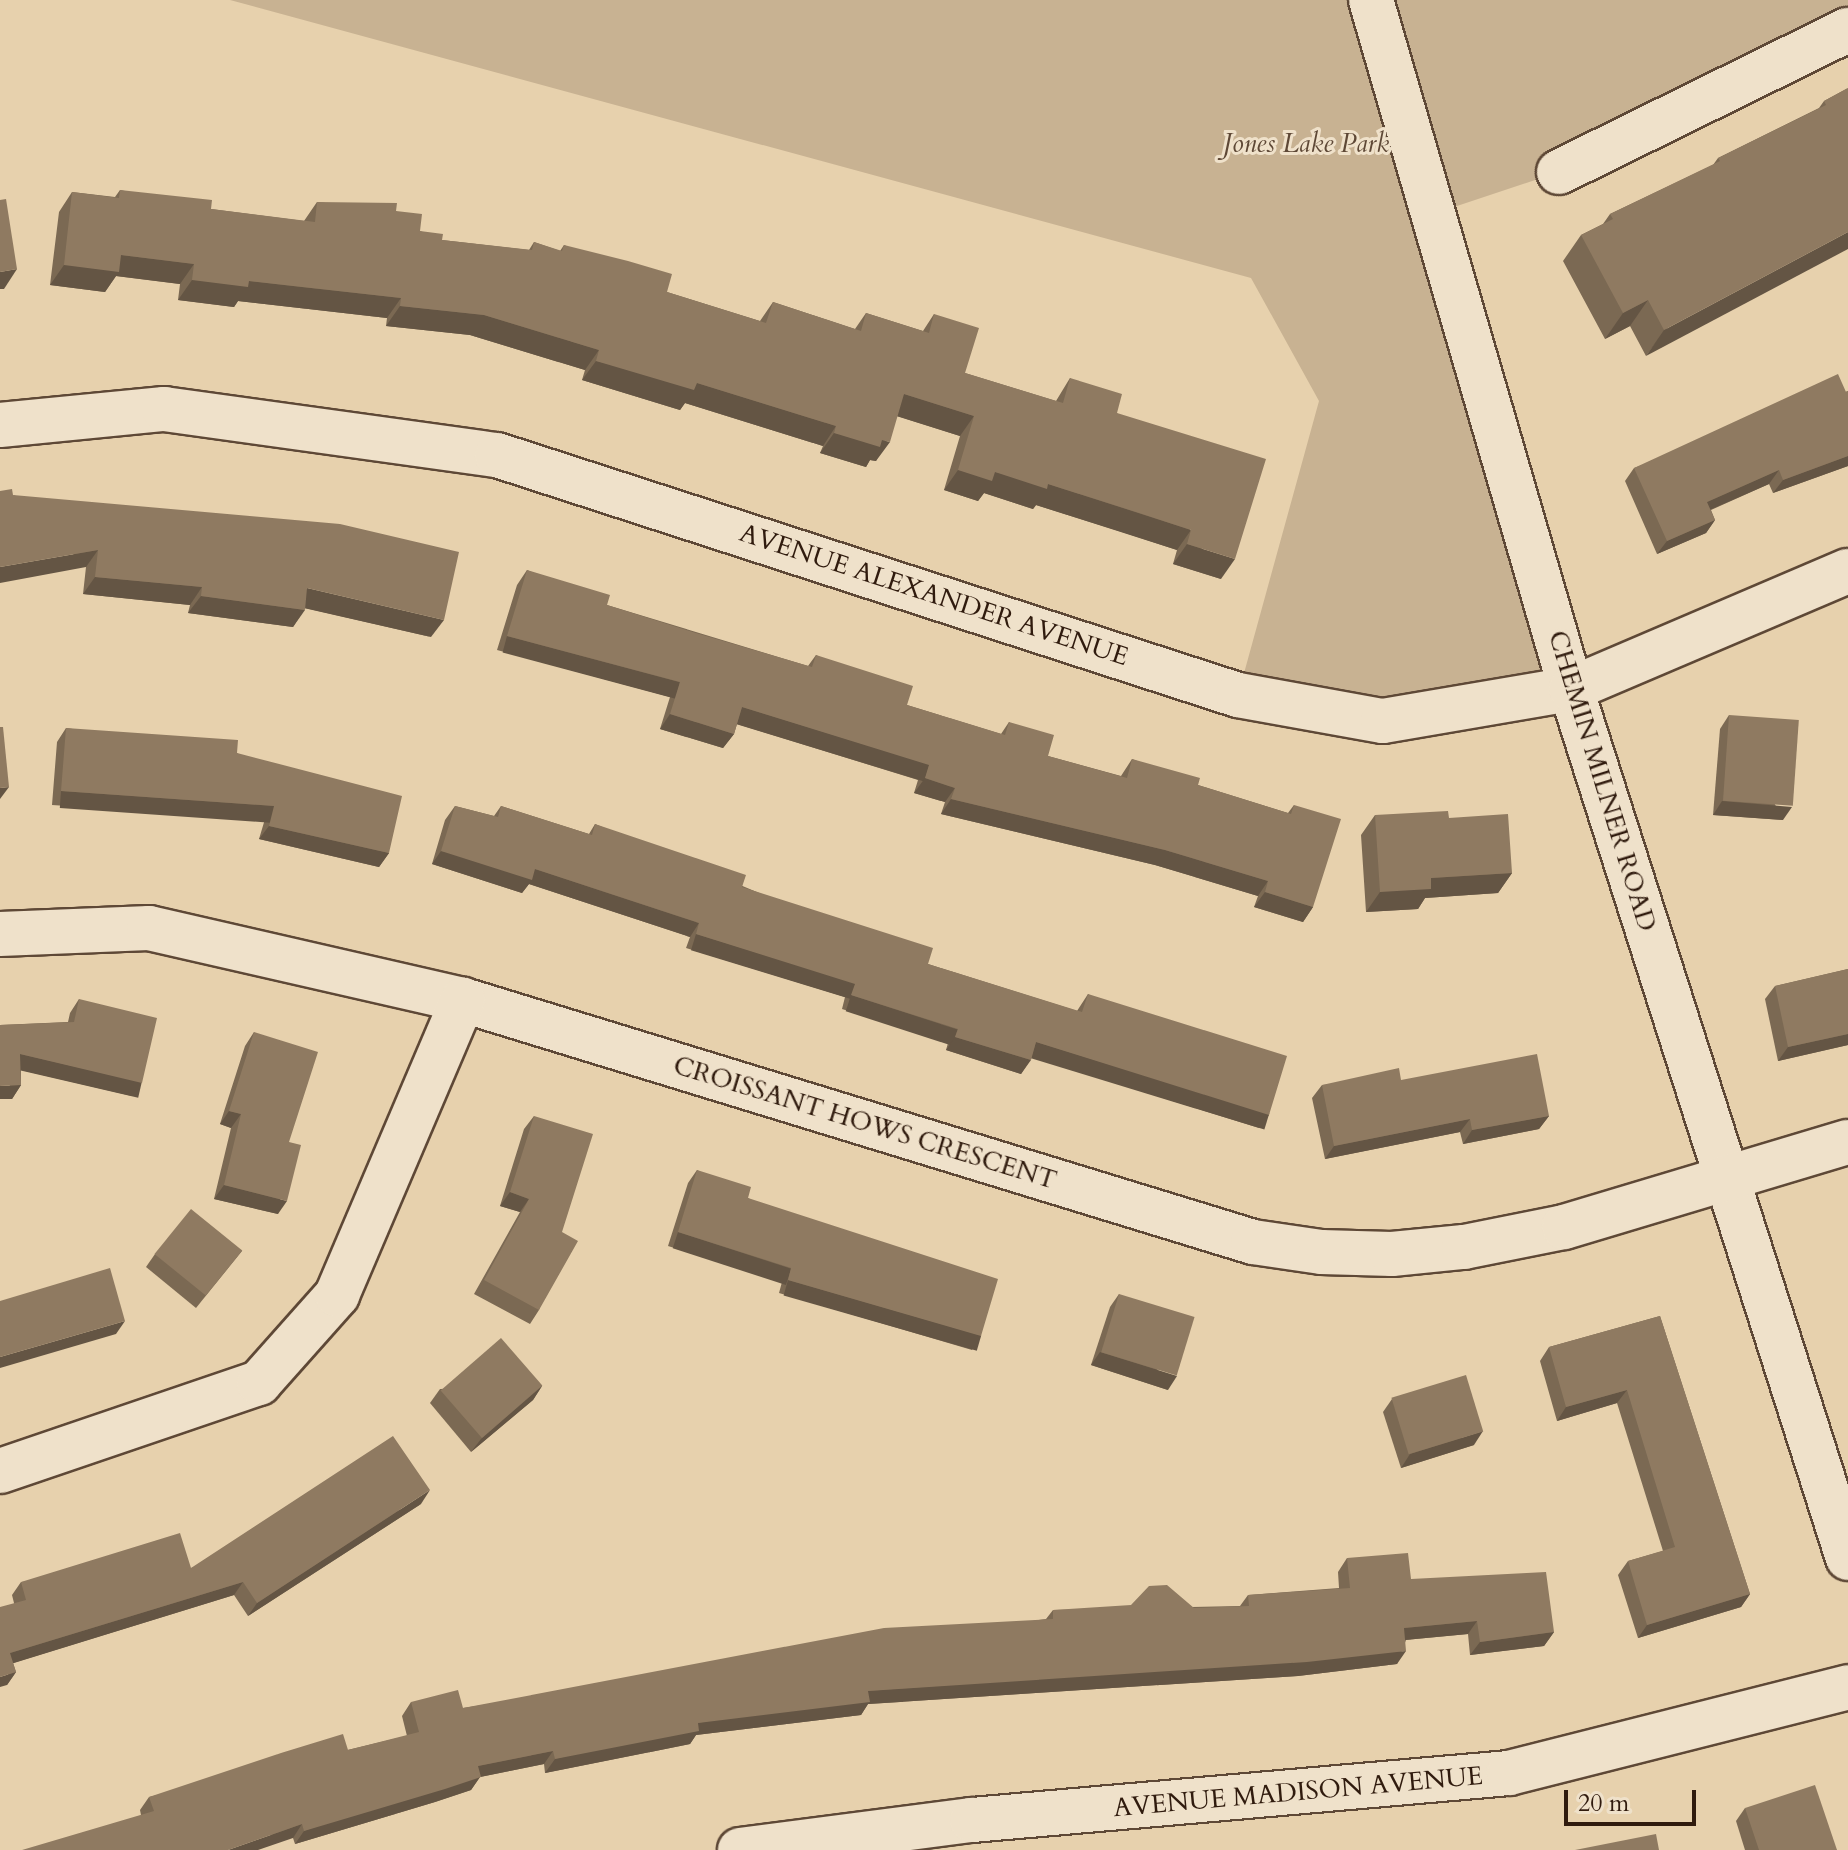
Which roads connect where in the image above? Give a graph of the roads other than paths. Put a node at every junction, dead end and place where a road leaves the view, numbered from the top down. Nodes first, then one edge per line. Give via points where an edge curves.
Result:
1 (1371, 0) edge
2 (1848, 30) edge
3 (1559, 172) dead end
4 (0, 425) edge
5 (1848, 571) edge
6 (1571, 689) junction
7 (0, 934) edge
8 (463, 1000) junction
9 (1848, 1142) edge
10 (1729, 1177) junction
11 (0, 1471) edge
12 (1848, 1558) edge
13 (1848, 1687) edge
14 (740, 1850) edge

1 - 6 street, CHEMIN MILNER ROAD
2 - 3 street
4 - 6 street, AVENUE ALEXANDER AVENUE via 164,409 497,455 1238,695 1383,721
5 - 6 street, AVENUE ALEXANDER AVENUE
6 - 10 street, CHEMIN MILNER ROAD
7 - 8 street, CROISSANT HOWS CRESCENT via 149,928
8 - 10 street, CROISSANT HOWS CRESCENT via 1253,1242 1307,1250 1392,1254 1464,1247 1564,1227
8 - 11 street via 337,1295 259,1383
9 - 10 street, CROISSANT HOWS CRESCENT
10 - 12 street, CHEMIN MILNER ROAD
13 - 14 street, AVENUE MADISON AVENUE via 1509,1773 972,1820

